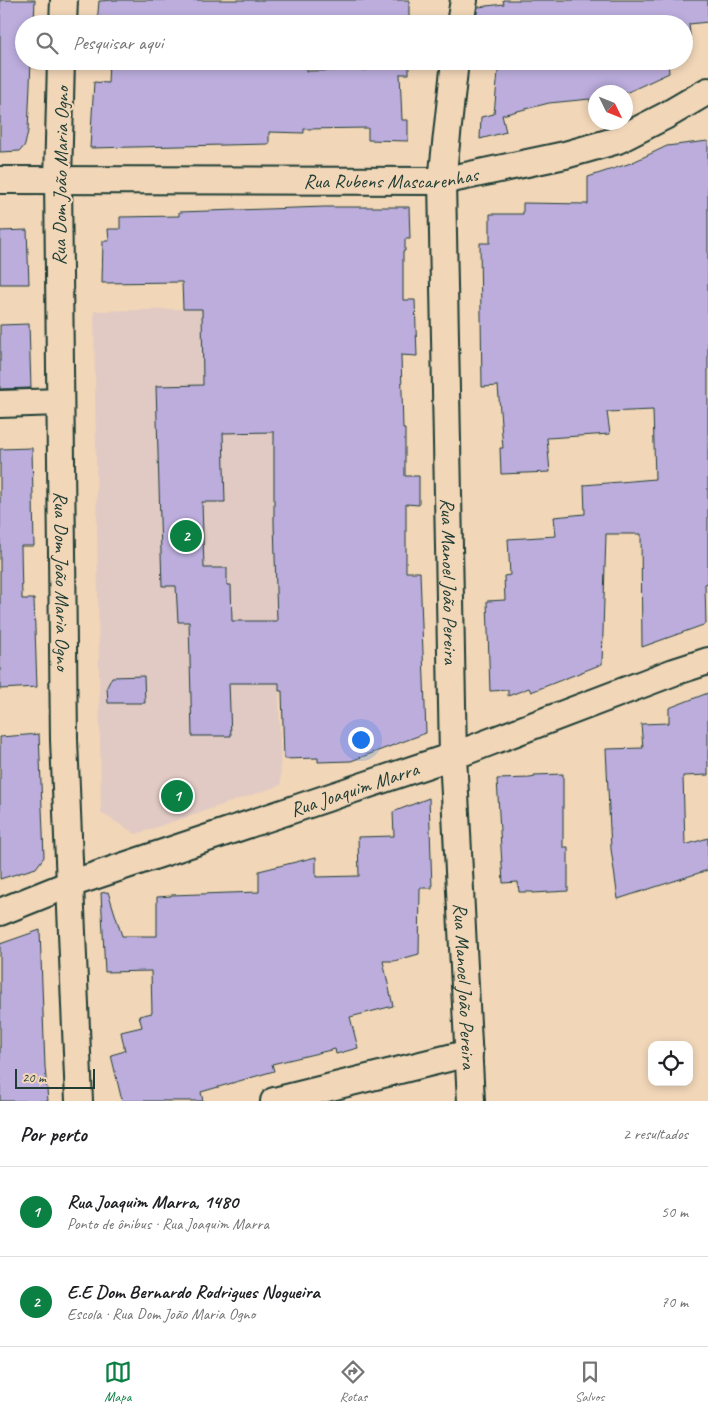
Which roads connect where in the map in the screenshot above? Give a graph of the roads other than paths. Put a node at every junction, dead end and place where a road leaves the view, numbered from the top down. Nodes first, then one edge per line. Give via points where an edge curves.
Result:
1 (64, 0) edge
2 (464, 0) edge
3 (63, 15) edge
4 (462, 15) edge
5 (61, 70) edge
6 (454, 70) edge
7 (708, 90) edge
8 (0, 180) edge
9 (58, 180) junction
10 (442, 181) junction
11 (60, 402) junction
12 (0, 404) edge
13 (708, 661) edge
14 (453, 756) junction
15 (70, 884) junction
16 (0, 912) edge
17 (469, 1052) junction
18 (79, 1101) edge
19 (274, 1101) edge
20 (471, 1101) edge

1 - 3 street
2 - 4 street
5 - 9 street, Rua Dom João Maria Ogno
6 - 10 street, Rua Manoel João Pereira
7 - 10 street, Rua Rubens Mascarenhas via 618,140 565,155
8 - 9 street, Rua Rubens Mascarenhas
9 - 10 street, Rua Rubens Mascarenhas
9 - 11 street, Rua Dom João Maria Ogno
10 - 14 street, Rua Manoel João Pereira
11 - 12 street
11 - 15 street, Rua Dom João Maria Ogno via 64,740
13 - 14 street, Rua Joaquim Marra
14 - 15 street, Rua Joaquim Marra
14 - 17 street, Rua Manoel João Pereira
15 - 16 street, Rua Joaquim Marra
15 - 18 street, Rua Dom João Maria Ogno
17 - 19 street
17 - 20 street, Rua Manoel João Pereira

